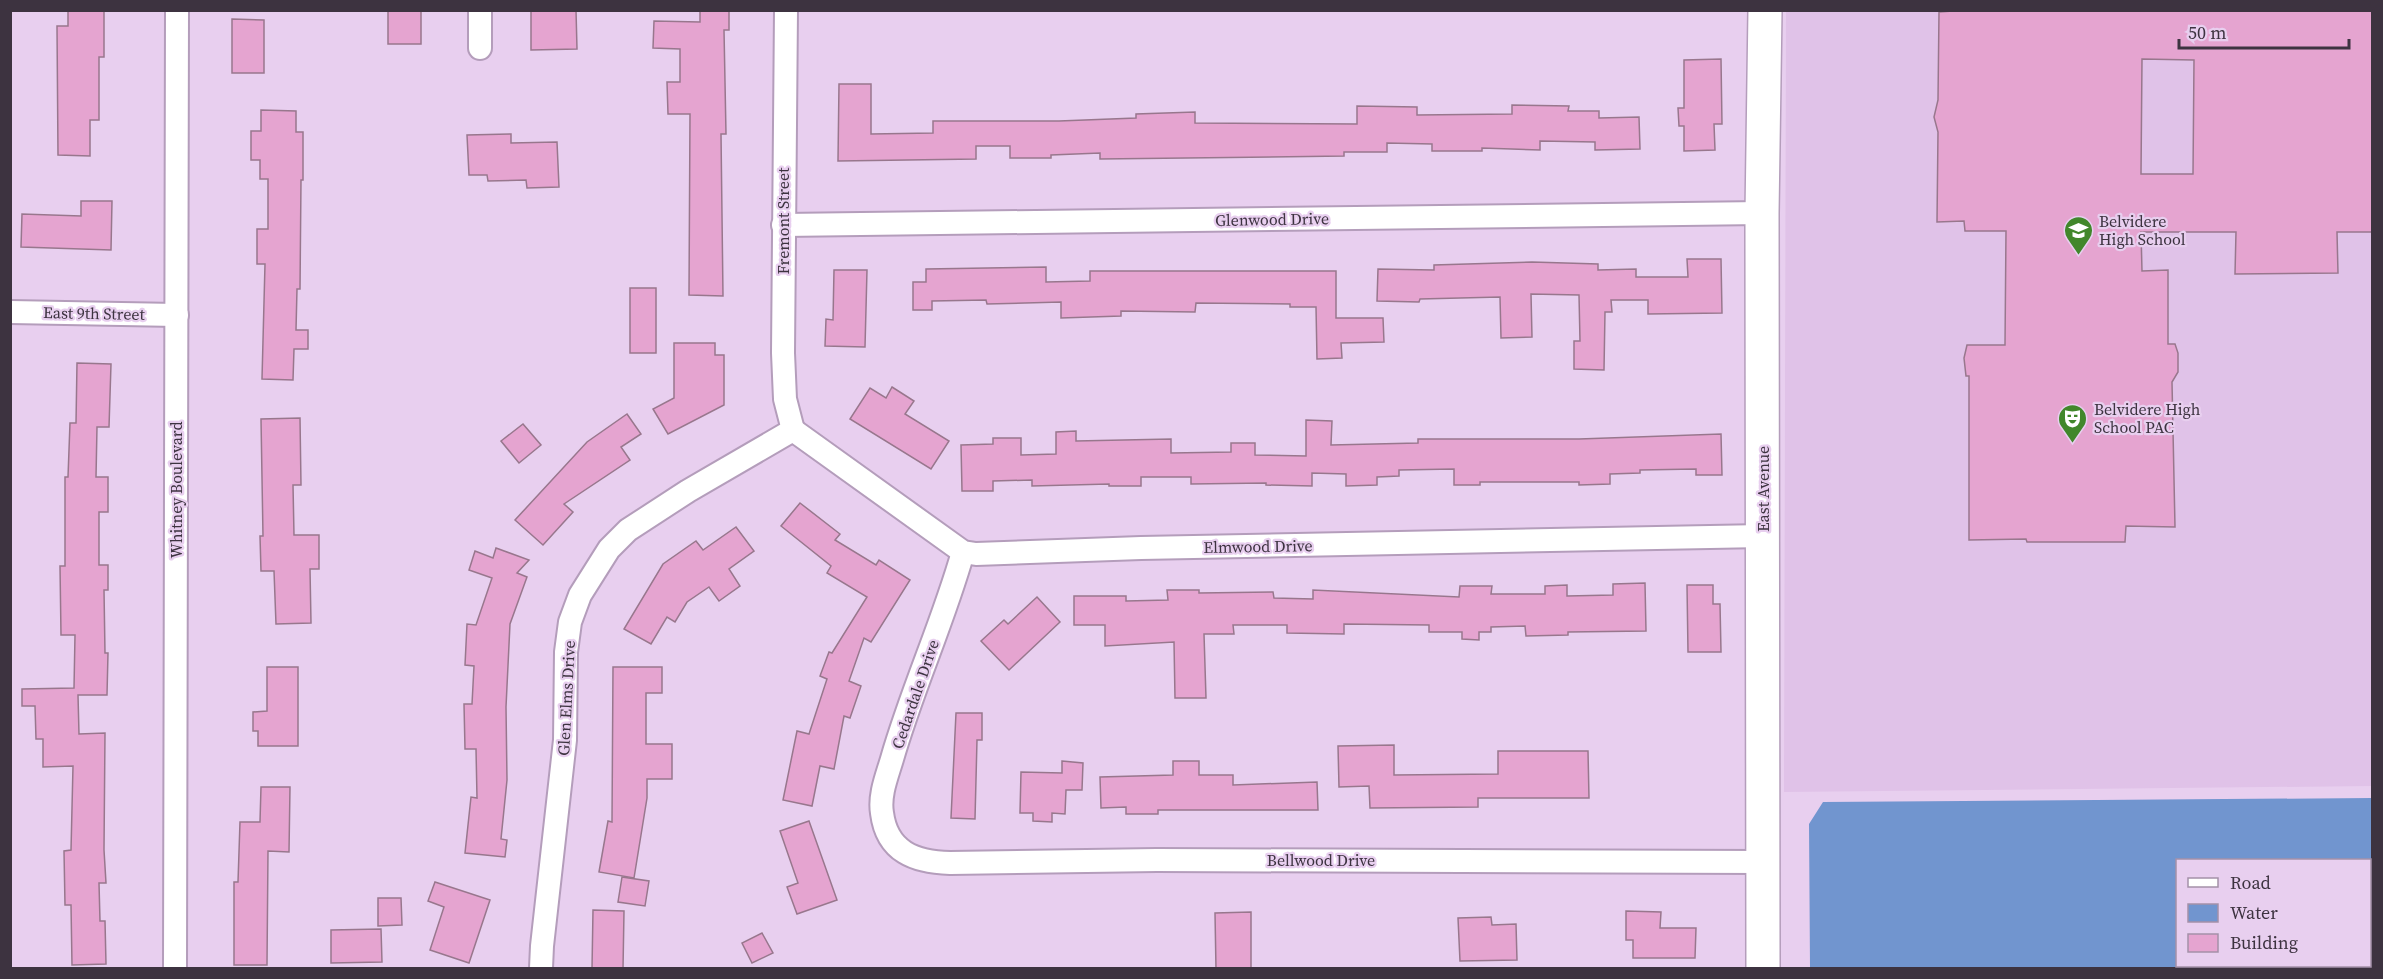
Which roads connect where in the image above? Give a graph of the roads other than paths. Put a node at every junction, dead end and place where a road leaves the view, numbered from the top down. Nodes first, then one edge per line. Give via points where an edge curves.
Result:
1 (177, 10) edge
2 (480, 10) edge
3 (786, 10) edge
4 (1764, 10) edge
5 (480, 48) dead end
6 (1762, 213) junction
7 (783, 225) junction
8 (10, 312) edge
9 (177, 315) junction
10 (793, 430) junction
11 (1763, 536) junction
12 (963, 552) junction
13 (890, 836) joint
14 (1763, 862) junction
15 (175, 969) edge
16 (541, 969) edge
17 (1763, 969) edge

1 - 9 street, Whitney Boulevard
2 - 5 street
3 - 7 street, Fremont Street
4 - 6 street, East Avenue
6 - 7 street, Glenwood Drive
6 - 11 street, East Avenue
7 - 10 street, Fremont Street via 785,399
8 - 9 street, East 9th Street
9 - 15 street, Whitney Boulevard
10 - 12 street
10 - 16 street, Glen Elms Drive via 628,530 609,549 580,595 570,622 566,652 565,740
11 - 12 street, Elmwood Drive
11 - 14 street, East Avenue
12 - 13 street, Cedardale Drive via 882,794 882,813
13 - 14 street, Bellwood Drive via 910,857 928,863
14 - 17 street, East Avenue

